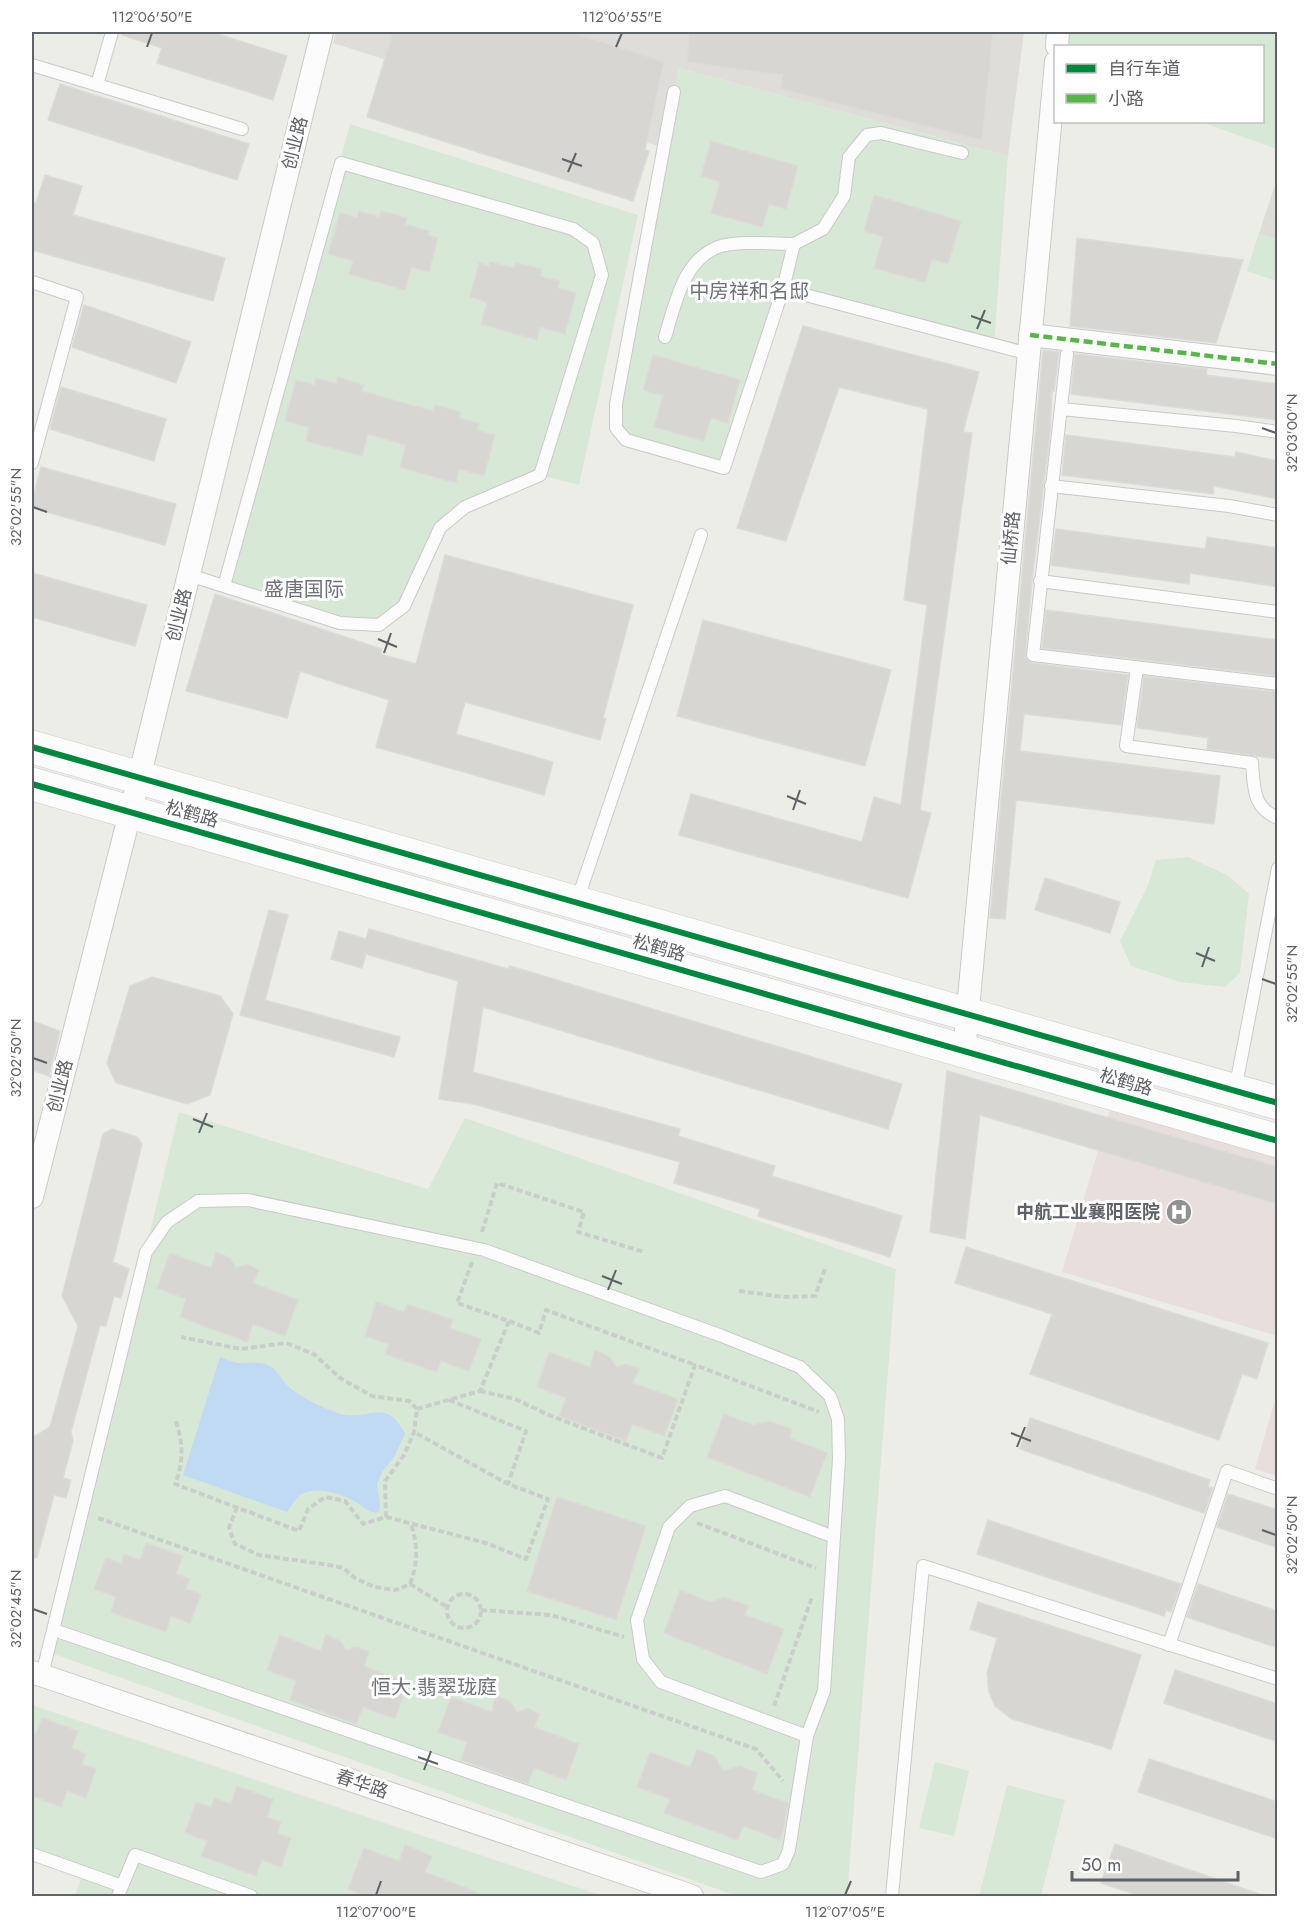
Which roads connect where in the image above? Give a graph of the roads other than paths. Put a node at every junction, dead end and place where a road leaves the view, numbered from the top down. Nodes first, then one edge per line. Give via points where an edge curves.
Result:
1 (112, 32) edge
2 (322, 32) edge
3 (32, 65) edge
4 (1054, 83) edge
5 (97, 85) junction
6 (674, 92) dead end
7 (242, 129) dead end
8 (962, 153) dead end
9 (794, 244) junction
10 (32, 282) edge
11 (783, 289) junction
12 (665, 337) dead end
13 (1029, 344) junction
14 (1068, 354) dead end
15 (1278, 364) edge
16 (1061, 410) junction
17 (1278, 432) edge
18 (32, 463) edge
19 (1051, 486) junction
20 (1278, 515) edge
21 (701, 535) dead end
22 (189, 575) junction
23 (1040, 581) junction
24 (224, 586) junction
25 (1278, 612) edge
26 (1137, 668) junction
27 (1278, 684) edge
28 (32, 747) edge
29 (140, 777) junction
30 (32, 784) edge
31 (131, 812) junction
32 (1278, 818) edge
33 (1278, 868) edge
34 (577, 903) junction
35 (967, 1014) junction
36 (964, 1052) junction
37 (1235, 1091) junction
38 (1278, 1103) edge
39 (1278, 1141) edge
40 (32, 1197) edge
41 (1278, 1489) edge
42 (834, 1537) junction
43 (54, 1630) junction
44 (1169, 1645) junction
45 (37, 1673) edge
46 (1278, 1679) edge
47 (807, 1736) junction
48 (32, 1854) edge
49 (120, 1891) edge
50 (252, 1896) edge
51 (692, 1896) edge
52 (892, 1896) edge

1 - 5 lane
2 - 22 street, 创业路
3 - 5 lane
4 - 13 street, 仙桥路
5 - 7 lane
6 - 11 lane via 616,404 616,428 626,440 724,468
8 - 9 lane via 881,133 867,135 849,156 844,196 822,229
9 - 11 lane
9 - 12 lane via 719,247 697,261 681,287
10 - 18 lane via 77,297
11 - 13 lane
13 - 15 street
13 - 35 street, 仙桥路
14 - 16 lane
16 - 17 lane
16 - 19 lane
19 - 20 lane
19 - 23 lane
21 - 34 lane
22 - 24 lane
22 - 29 street, 创业路
23 - 25 lane
23 - 26 lane via 1033,656
24 - 24 lane via 340,623 379,625 404,606 440,528 465,507 540,475 602,275 593,243 573,229 341,163
26 - 27 lane
26 - 32 lane via 1126,746 1252,763 1255,797 1267,813
28 - 29 main road, 松鹤路
29 - 31 street, 创业路
29 - 34 main road, 松鹤路
30 - 31 main road, 松鹤路
31 - 36 main road, 松鹤路
31 - 40 street, 创业路
33 - 37 lane
34 - 35 main road, 松鹤路
35 - 36 street, 仙桥路
35 - 37 main road, 松鹤路
36 - 39 main road, 松鹤路
37 - 38 main road, 松鹤路
41 - 44 lane via 1227,1471
42 - 43 lane via 838,1419 830,1396 800,1366 477,1249 248,1200 198,1201 166,1222 146,1252
42 - 47 lane via 824,1691
42 - 47 lane via 725,1496 690,1506 669,1527 637,1620 643,1659 661,1682
43 - 45 lane
43 - 47 lane via 761,1872 783,1864 789,1850
44 - 46 lane
44 - 52 lane via 923,1566
45 - 51 street, 春华路
48 - 49 lane
49 - 50 lane via 135,1855

